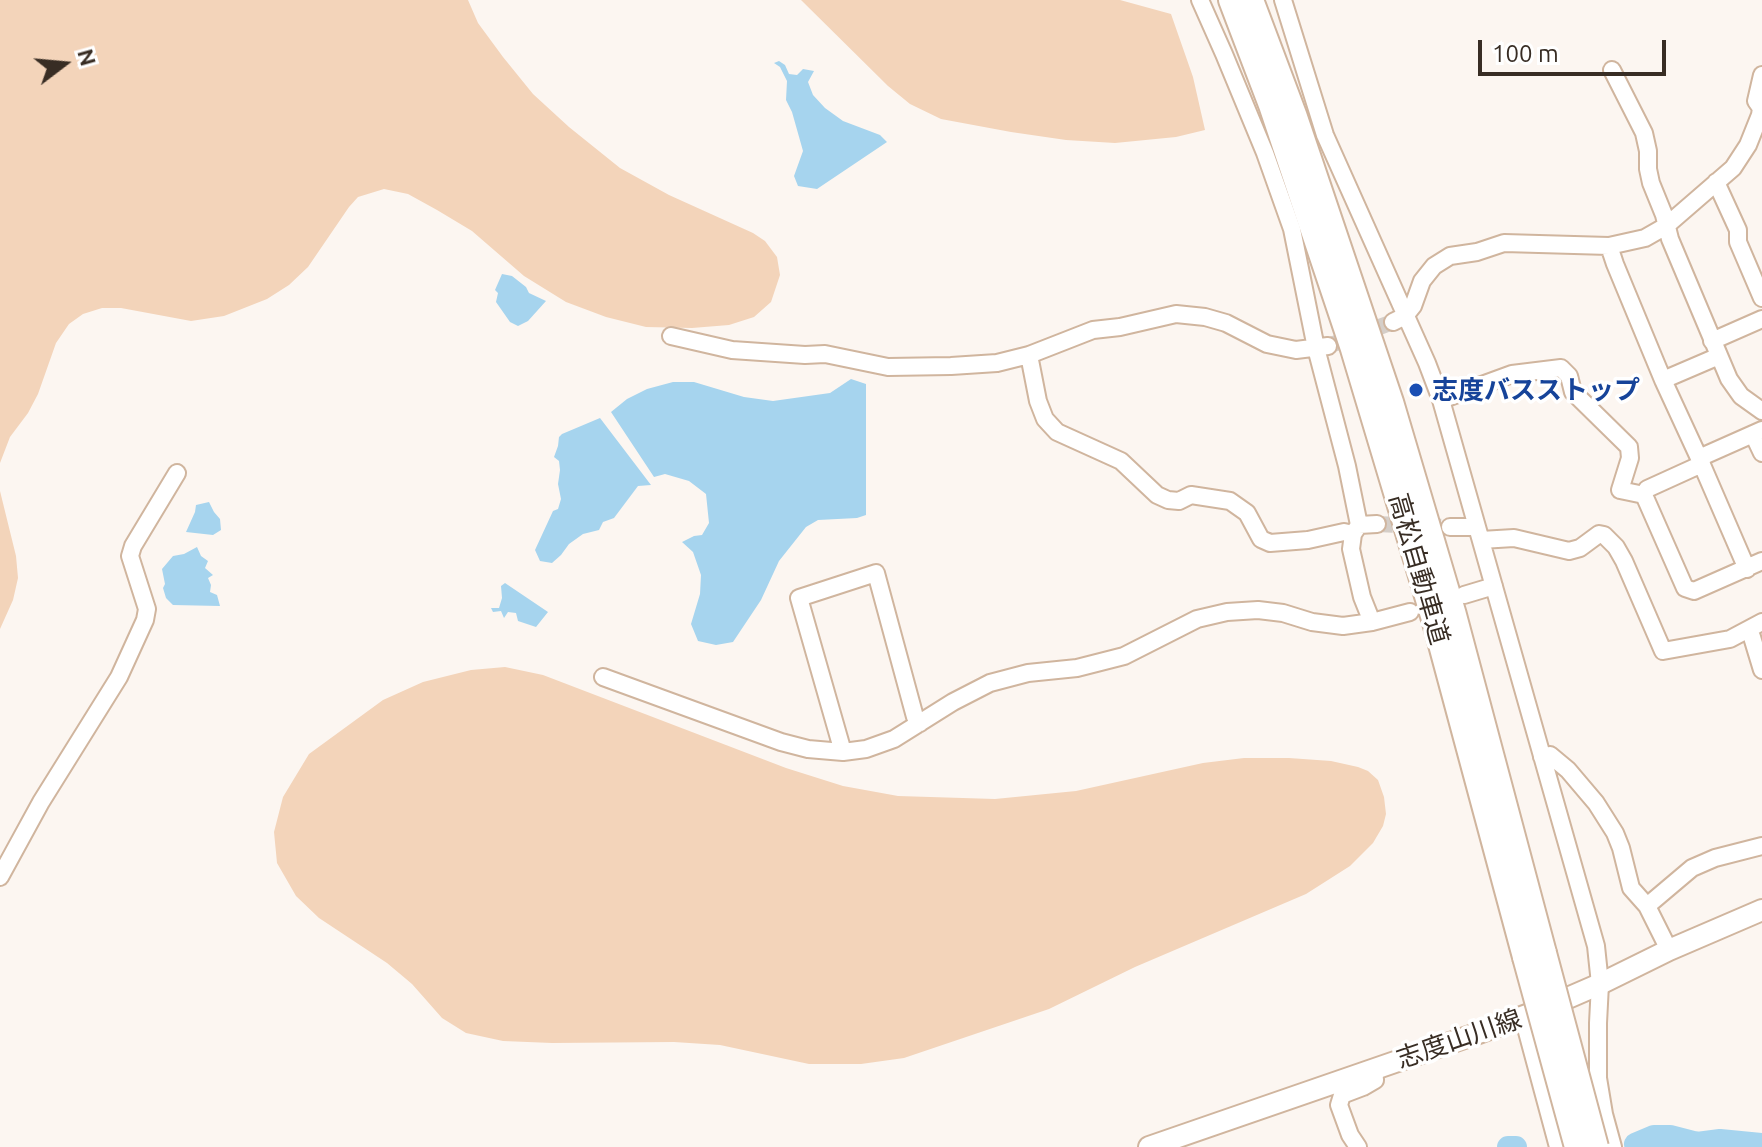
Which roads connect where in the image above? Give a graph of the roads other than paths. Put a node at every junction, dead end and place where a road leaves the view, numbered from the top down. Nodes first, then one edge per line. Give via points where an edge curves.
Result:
1 (1200, 0) edge
2 (1231, 0) edge
3 (1251, 0) edge
4 (1283, 0) edge
5 (1612, 70) dead end
6 (1762, 75) edge
7 (1759, 111) edge
8 (1716, 182) junction
9 (1666, 226) junction
10 (1609, 246) junction
11 (1762, 298) edge
12 (1399, 319) junction
13 (1762, 319) edge
14 (671, 336) dead end
15 (1322, 347) junction
16 (1715, 348) junction
17 (1029, 355) junction
18 (1663, 380) junction
19 (1441, 400) junction
20 (1762, 411) edge
21 (1758, 432) edge
22 (1762, 453) edge
23 (1700, 461) junction
24 (177, 473) dead end
25 (1644, 495) junction
26 (1377, 524) tunnel mouth
27 (1450, 527) tunnel mouth
28 (1356, 530) junction
29 (1479, 533) junction
30 (1754, 565) edge
31 (1494, 586) junction
32 (1464, 595) dead end
33 (1410, 612) dead end
34 (1372, 622) junction
35 (1755, 626) edge
36 (1762, 670) edge
37 (603, 677) dead end
38 (920, 723) junction
39 (843, 752) junction
40 (1542, 757) junction
41 (1762, 846) edge
42 (0, 877) edge
43 (1647, 906) junction
44 (1762, 910) edge
45 (1669, 950) junction
46 (1534, 955) junction
47 (1600, 984) junction
48 (1523, 1017) junction
49 (1374, 1068) junction
50 (1149, 1147) edge
51 (1358, 1147) edge
52 (1558, 1147) edge
53 (1577, 1147) edge
54 (1596, 1147) edge
55 (1613, 1147) edge

1 - 15 street via 1292,229
2 - 46 highway, 高松自動車道 via 1353,349
3 - 46 highway, 高松自動車道 via 1391,402 1454,615
4 - 12 street via 1325,135
5 - 9 street via 1644,133 1651,183
6 - 7 street
7 - 8 street via 1748,145
8 - 9 street
8 - 11 street
9 - 10 street via 1645,238
9 - 16 street
10 - 12 street via 1504,243 1450,256 1434,266 1413,306
10 - 18 street
12 - 19 street via 1427,363
13 - 16 street
14 - 17 street via 732,350 825,354 888,367 997,363
15 - 17 street via 1296,350 1267,344 1226,323 1176,314 1093,330
15 - 28 street
16 - 18 street
16 - 20 street via 1741,396
17 - 28 street via 1045,419 1057,432 1121,461 1157,495 1179,501 1191,495 1230,501 1247,513 1261,539 1270,543
18 - 23 street
19 - 25 street via 1512,374 1561,368 1573,392 1629,447 1620,490
19 - 29 street
21 - 22 street
21 - 23 street
23 - 25 street
23 - 30 street
24 - 42 street via 130,556 147,609 145,620 119,677
25 - 30 street via 1685,588 1694,591
26 - 28 street
27 - 29 street
28 - 34 street via 1351,549
29 - 31 street
29 - 35 street via 1569,551 1604,535 1624,561 1663,651 1730,639
31 - 32 street
31 - 40 street
33 - 34 street
34 - 38 street via 1343,626 1283,613 1227,612 1197,619 1124,656 990,683
35 - 36 street via 1752,637
37 - 39 street via 781,742
38 - 39 street via 894,739
38 - 39 street via 876,573 799,598
40 - 43 street via 1550,755 1568,770 1596,803 1618,840 1631,888
40 - 47 street via 1596,946
41 - 43 street via 1692,868
43 - 45 street
44 - 45 main road, 志度山川線
45 - 47 main road, 志度山川線
46 - 53 highway, 高松自動車道, bridge
46 - 54 highway, 高松自動車道, bridge
47 - 48 main road, 志度山川線
47 - 55 street via 1598,1078
48 - 49 main road, 志度山川線
48 - 52 street
49 - 50 main road, 志度山川線
49 - 51 street via 1375,1080 1342,1095 1339,1105

